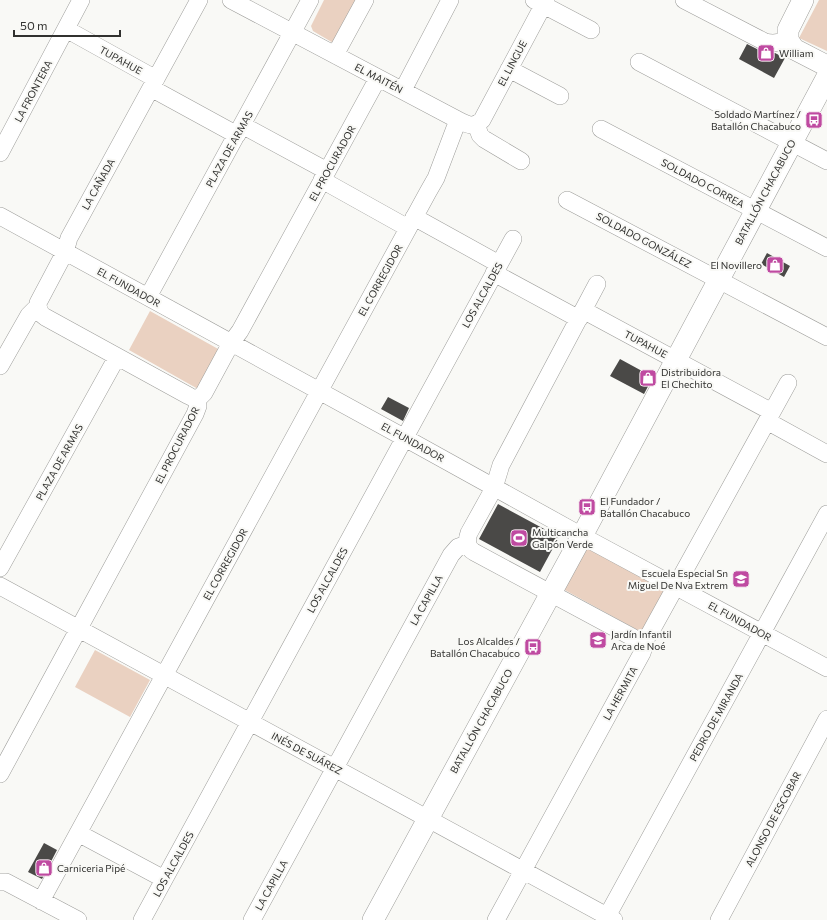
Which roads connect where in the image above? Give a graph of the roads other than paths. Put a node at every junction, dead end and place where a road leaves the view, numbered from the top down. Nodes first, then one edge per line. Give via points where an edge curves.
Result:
1 (81, 0) edge
2 (199, 0) edge
3 (231, 0) edge
4 (310, 0) edge
5 (365, 0) edge
6 (450, 0) edge
7 (684, 0) edge
8 (803, 0) edge
9 (541, 2) edge
10 (251, 5) edge
11 (66, 29) junction
12 (591, 30) dead end
13 (293, 33) junction
14 (788, 40) junction
15 (335, 55) junction
16 (639, 62) dead end
17 (827, 66) edge
18 (509, 69) junction
19 (827, 77) edge
20 (378, 78) junction
21 (153, 83) junction
22 (403, 90) junction
23 (560, 96) dead end
24 (458, 120) junction
25 (476, 124) junction
26 (601, 129) dead end
27 (240, 130) junction
28 (792, 143) junction
29 (0, 153) edge
30 (521, 161) dead end
31 (827, 161) edge
32 (325, 176) junction
33 (567, 200) dead end
34 (756, 211) junction
35 (0, 216) edge
36 (411, 222) junction
37 (513, 239) dead end
38 (827, 248) edge
39 (65, 252) junction
40 (497, 269) junction
41 (719, 280) junction
42 (597, 284) dead end
43 (148, 297) junction
44 (38, 308) junction
45 (581, 314) junction
46 (827, 337) edge
47 (231, 343) junction
48 (117, 357) junction
49 (676, 360) junction
50 (0, 366) edge
51 (788, 383) dead end
52 (319, 391) junction
53 (197, 398) junction
54 (769, 417) junction
55 (405, 438) junction
56 (827, 454) edge
57 (494, 488) junction
58 (827, 514) edge
59 (582, 536) junction
60 (467, 544) junction
61 (0, 568) edge
62 (0, 586) edge
63 (676, 586) junction
64 (551, 594) junction
65 (78, 629) junction
66 (762, 633) junction
67 (643, 639) junction
68 (827, 668) edge
69 (164, 676) junction
70 (827, 719) edge
71 (250, 722) junction
72 (335, 768) junction
73 (0, 774) edge
74 (428, 819) junction
75 (78, 833) junction
76 (523, 870) junction
77 (164, 879) junction
78 (0, 882) edge
79 (41, 901) junction
80 (609, 919) edge
81 (78, 920) edge
82 (142, 920) edge
83 (252, 920) edge
84 (373, 920) edge
85 (496, 920) edge
86 (719, 920) edge

1 - 11 street, LA FRONTERA
2 - 21 street, LA CAÑADA
3 - 10 street, EL MAITÉN
4 - 13 street, PLAZA DE ARMAS
5 - 15 street
6 - 22 street
7 - 14 street via 765,42
8 - 14 street via 788,30
9 - 12 street
9 - 18 street, EL LINGUE
10 - 13 street, EL MAITÉN
11 - 21 street, TUPAHUE
11 - 29 street, LA FRONTERA
13 - 15 street, EL MAITÉN
13 - 27 street, PLAZA DE ARMAS
14 - 17 street via 794,49
15 - 20 street, EL MAITÉN
16 - 28 street
18 - 23 street
18 - 25 street, EL LINGUE via 482,120
19 - 28 street, BATALLÓN CHACABUCO
20 - 22 street, EL MAITÉN
20 - 32 street, EL PROCURADOR
21 - 27 street, TUPAHUE
21 - 39 street, LA CAÑADA via 69,238
22 - 24 street, EL MAITÉN
24 - 25 street, EL MAITÉN via 468,125
24 - 36 street via 436,178
25 - 30 street via 484,139
26 - 34 street, SOLDADO CORREA
27 - 32 street, TUPAHUE
27 - 43 street, PLAZA DE ARMAS
28 - 31 street
28 - 34 street, BATALLÓN CHACABUCO
32 - 36 street, TUPAHUE
32 - 47 street, EL PROCURADOR
33 - 41 street, SOLDADO GONZÁLEZ
34 - 38 street, SOLDADO CORREA
34 - 41 street, BATALLÓN CHACABUCO
35 - 39 street, EL FUNDADOR
36 - 40 street, TUPAHUE
36 - 52 street, EL CORREGIDOR
37 - 40 street, LOS ALCALDES
39 - 43 street, EL FUNDADOR
39 - 44 street, LA CAÑADA via 40,298
40 - 45 street, TUPAHUE
40 - 55 street, LOS ALCALDES
41 - 46 street, SOLDADO GONZÁLEZ
41 - 49 street, BATALLÓN CHACABUCO
42 - 45 street
43 - 47 street, EL FUNDADOR
44 - 48 street via 45,317
44 - 50 street, LA CAÑADA via 29,314
45 - 49 street, TUPAHUE
45 - 57 street via 501,466
47 - 52 street, EL FUNDADOR
47 - 53 street, EL PROCURADOR via 204,393
48 - 53 street
48 - 61 street, PLAZA DE ARMAS
49 - 54 street, TUPAHUE
49 - 59 street, BATALLÓN CHACABUCO
51 - 54 street, LA HERMITA
52 - 55 street, EL FUNDADOR
52 - 69 street, EL CORREGIDOR
53 - 65 street, EL PROCURADOR via 197,410
54 - 56 street, TUPAHUE
54 - 63 street, LA HERMITA
55 - 57 street, EL FUNDADOR
55 - 71 street, LOS ALCALDES
57 - 59 street, EL FUNDADOR
57 - 60 street via 469,533
58 - 66 street, PEDRO DE MIRANDA
59 - 63 street, EL FUNDADOR
59 - 64 street, BATALLÓN CHACABUCO
60 - 64 street via 474,552
60 - 72 street, LA CAPILLA via 458,547 451,555
62 - 65 street, INÉS DE SUÁREZ
63 - 66 street, EL FUNDADOR
63 - 67 street, LA HERMITA via 650,633
64 - 67 street via 635,639
64 - 74 street, BATALLÓN CHACABUCO
65 - 69 street, INÉS DE SUÁREZ
65 - 73 street, EL PROCURADOR
66 - 68 street, EL FUNDADOR
66 - 80 street, PEDRO DE MIRANDA
67 - 76 street, LA HERMITA via 642,653
69 - 71 street, INÉS DE SUÁREZ
69 - 75 street, EL CORREGIDOR
70 - 86 street, ALONSO DE ESCOBAR
71 - 72 street, INÉS DE SUÁREZ
71 - 77 street, LOS ALCALDES
72 - 74 street, INÉS DE SUÁREZ
72 - 83 street, LA CAPILLA
74 - 76 street, INÉS DE SUÁREZ
74 - 84 street, BATALLÓN CHACABUCO
75 - 77 street
75 - 79 street, EL CORREGIDOR
76 - 80 street, INÉS DE SUÁREZ
76 - 85 street, LA HERMITA
77 - 82 street, LOS ALCALDES
78 - 79 street via 6,882
79 - 81 street

